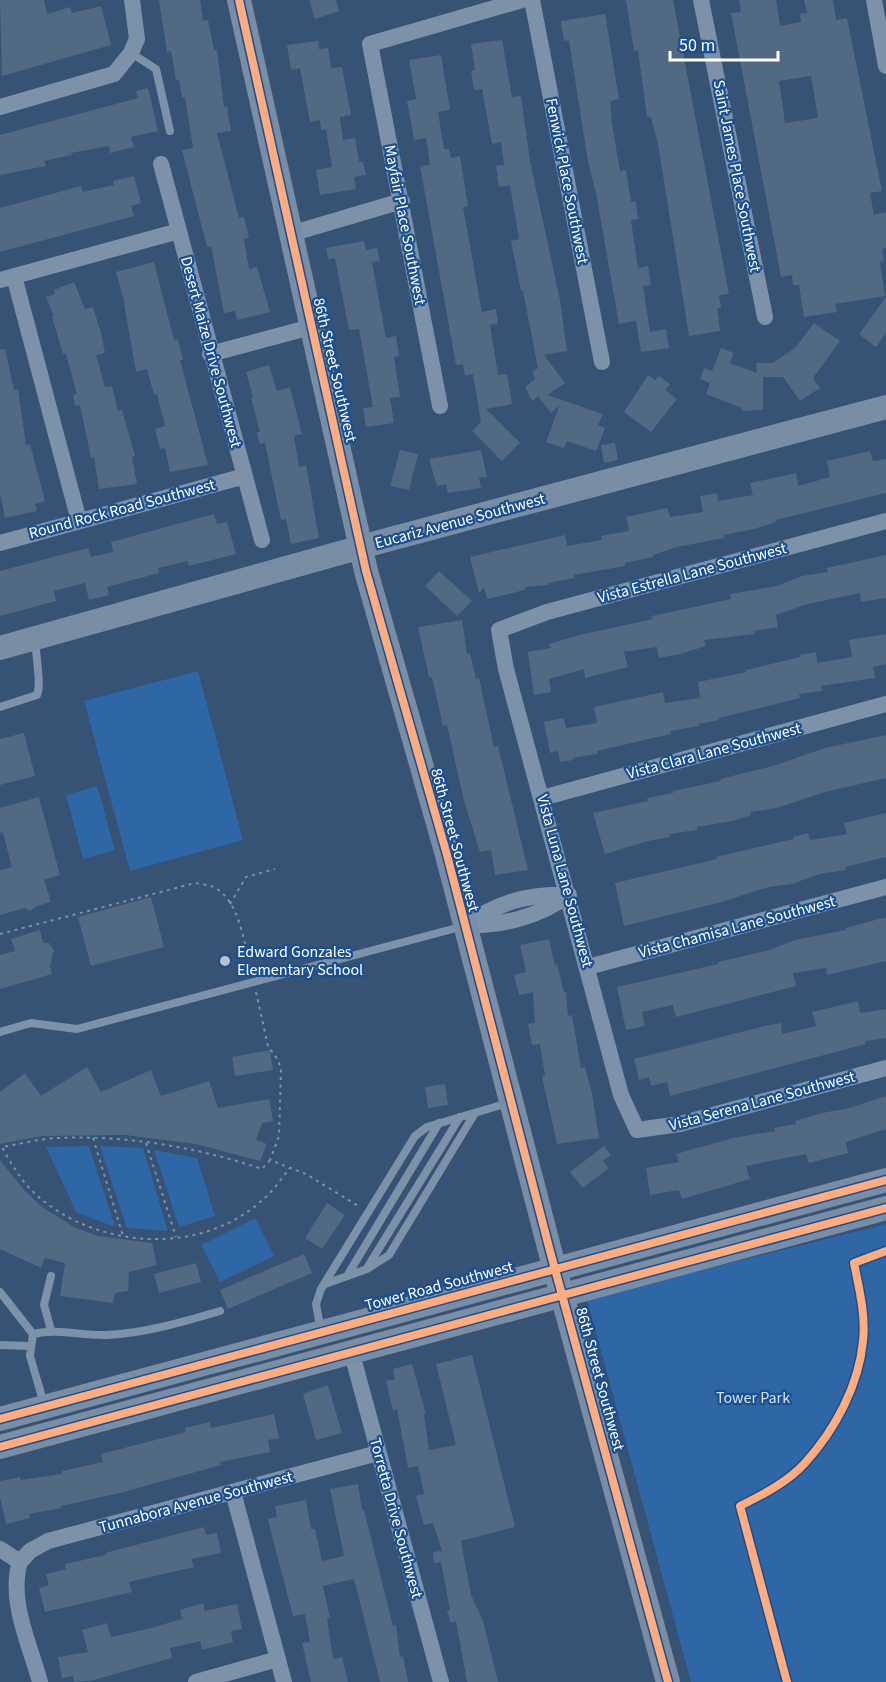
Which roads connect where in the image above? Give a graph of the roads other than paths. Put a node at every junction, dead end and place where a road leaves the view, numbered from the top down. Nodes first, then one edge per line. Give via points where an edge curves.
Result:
1 (132, 0) edge
2 (239, 0) edge
3 (522, 0) edge
4 (532, 0) edge
5 (701, 0) edge
6 (874, 0) edge
7 (132, 53) junction
8 (886, 66) edge
9 (0, 107) edge
10 (170, 131) dead end
11 (161, 164) dead end
12 (402, 201) junction
13 (178, 231) junction
14 (290, 234) junction
15 (7, 278) edge
16 (765, 317) dead end
17 (311, 327) junction
18 (210, 354) junction
19 (602, 362) dead end
20 (440, 406) dead end
21 (886, 407) edge
22 (245, 476) junction
23 (79, 521) junction
24 (886, 522) edge
25 (262, 540) dead end
26 (0, 543) edge
27 (360, 547) junction
28 (499, 630) joint
29 (36, 638) junction
30 (0, 648) edge
31 (886, 704) edge
32 (0, 707) edge
33 (542, 798) junction
34 (886, 887) edge
35 (569, 895) junction
36 (464, 926) junction
37 (588, 967) junction
38 (0, 1032) edge
39 (886, 1068) edge
40 (511, 1102) junction
41 (475, 1113) junction
42 (460, 1117) junction
43 (439, 1124) junction
44 (637, 1130) joint
45 (886, 1180) edge
46 (886, 1208) edge
47 (555, 1268) junction
48 (367, 1269) junction
49 (51, 1276) dead end
50 (347, 1276) junction
51 (324, 1285) junction
52 (0, 1292) edge
53 (563, 1296) junction
54 (220, 1311) dead end
55 (51, 1330) junction
56 (321, 1332) junction
57 (33, 1334) junction
58 (0, 1345) edge
59 (31, 1346) junction
60 (352, 1354) junction
61 (45, 1407) junction
62 (0, 1419) edge
63 (0, 1447) edge
64 (378, 1453) junction
65 (233, 1492) junction
66 (0, 1549) edge
67 (20, 1562) junction
68 (278, 1659) junction
69 (40, 1682) edge
70 (196, 1682) edge
71 (284, 1682) edge
72 (441, 1682) edge
73 (668, 1682) edge

1 - 7 street via 137,39
2 - 14 street, 86th Street Southwest
3 - 12 street, Mayfair Place Southwest via 370,44
4 - 19 street, Fenwick Place Southwest
5 - 16 street, Saint James Place Southwest
6 - 8 street
7 - 9 street via 114,74
7 - 10 lane via 156,69
11 - 13 street, Desert Maize Drive Southwest
12 - 14 street
12 - 20 street, Mayfair Place Southwest
13 - 15 street
13 - 18 street, Desert Maize Drive Southwest
14 - 17 street, 86th Street Southwest
15 - 23 street
17 - 18 street
17 - 27 street, 86th Street Southwest
18 - 22 street, Desert Maize Drive Southwest
21 - 27 street, Eucariz Avenue Southwest
22 - 23 street, Round Rock Road Southwest
22 - 25 street, Desert Maize Drive Southwest
23 - 26 street, Round Rock Road Southwest
24 - 28 street, Vista Estrella Lane Southwest via 547,612
27 - 29 street, Eucariz Avenue Southwest
27 - 36 street, 86th Street Southwest
28 - 33 street, Vista Luna Lane Southwest
29 - 30 street, Eucariz Avenue Southwest
29 - 32 lane via 40,688 37,695
31 - 33 street, Vista Clara Lane Southwest
33 - 35 street, Vista Luna Lane Southwest
34 - 37 street, Vista Chamisa Lane Southwest
35 - 36 street via 546,911 495,926
35 - 37 street, Vista Luna Lane Southwest
36 - 38 lane via 76,1029 31,1023
36 - 40 street, 86th Street Southwest
37 - 44 street, Vista Luna Lane Southwest via 621,1095
39 - 44 street, Vista Serena Lane Southwest via 680,1124
40 - 41 lane
40 - 47 street, 86th Street Southwest
41 - 42 lane
41 - 48 lane via 389,1255
42 - 43 lane
42 - 48 lane
43 - 50 lane
43 - 51 lane via 415,1136
45 - 47 street, Tower Road Southwest
46 - 53 street
47 - 53 street, 86th Street Southwest
47 - 56 street, Tower Road Southwest
48 - 50 lane
49 - 55 lane via 44,1305
50 - 51 lane
51 - 56 lane via 316,1304
52 - 57 lane
53 - 60 street
53 - 73 street, 86th Street Southwest
54 - 55 lane via 135,1333 104,1335
55 - 57 lane
56 - 61 street, Tower Road Southwest
57 - 59 lane
58 - 59 lane
59 - 61 lane via 30,1356
60 - 63 street
60 - 64 street, Torretta Drive Southwest
61 - 62 street, Tower Road Southwest
64 - 65 street, Tunnabora Avenue Southwest
64 - 72 street, Torretta Drive Southwest
65 - 67 street, Tunnabora Avenue Southwest via 48,1541
65 - 68 street
66 - 67 street
67 - 69 street via 15,1577 16,1594
68 - 70 street
68 - 71 street

